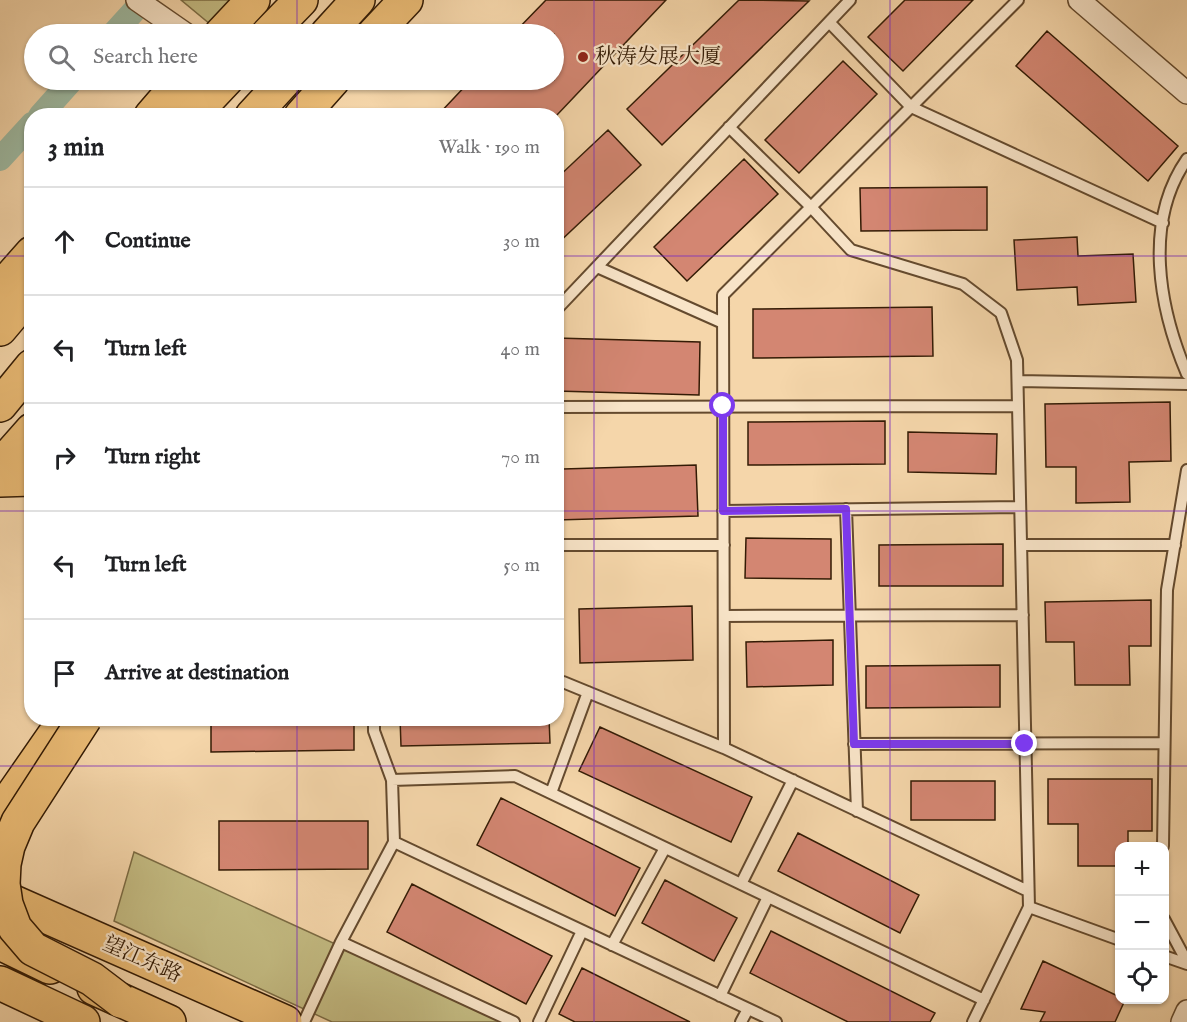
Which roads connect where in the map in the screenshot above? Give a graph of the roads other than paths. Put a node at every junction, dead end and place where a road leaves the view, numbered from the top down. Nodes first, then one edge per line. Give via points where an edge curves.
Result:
1 (137, 0) edge
2 (253, 0) edge
3 (301, 0) edge
4 (358, 0) edge
5 (406, 0) edge
6 (850, 0) edge
7 (1018, 0) edge
8 (1079, 0) edge
9 (829, 22) junction
10 (171, 24) edge
11 (230, 24) edge
12 (278, 24) edge
13 (336, 24) edge
14 (383, 24) edge
15 (173, 90) edge
16 (217, 90) edge
17 (276, 90) edge
18 (324, 90) edge
19 (1187, 93) edge
20 (910, 107) junction
21 (158, 108) edge
22 (200, 108) edge
23 (259, 108) edge
24 (308, 108) edge
25 (729, 128) junction
26 (1187, 159) edge
27 (811, 207) junction
28 (1163, 223) junction
29 (24, 262) edge
30 (597, 267) junction
31 (0, 289) edge
32 (24, 300) edge
33 (564, 302) edge
34 (723, 323) junction
35 (0, 329) edge
36 (1187, 374) edge
37 (24, 376) edge
38 (1018, 381) junction
39 (1187, 384) edge
40 (0, 405) edge
41 (723, 406) junction
42 (1018, 406) junction
43 (564, 407) edge
44 (24, 439) edge
45 (0, 466) edge
46 (1187, 470) edge
47 (24, 479) edge
48 (0, 480) edge
49 (1020, 507) junction
50 (846, 509) junction
51 (723, 511) junction
52 (564, 545) edge
53 (724, 545) junction
54 (1021, 545) junction
55 (1174, 545) junction
56 (1023, 615) junction
57 (724, 616) junction
58 (850, 616) junction
59 (564, 682) edge
60 (588, 692) junction
61 (60, 726) edge
62 (80, 726) edge
63 (374, 726) edge
64 (1164, 743) junction
65 (854, 744) junction
66 (1025, 744) junction
67 (724, 748) junction
68 (392, 780) junction
69 (793, 780) junction
70 (551, 793) junction
71 (857, 811) junction
72 (0, 813) edge
73 (394, 842) junction
74 (1162, 842) edge
75 (665, 848) junction
76 (741, 884) junction
77 (1028, 891) junction
78 (0, 896) edge
79 (768, 897) junction
80 (1029, 907) junction
81 (1169, 929) edge
82 (582, 931) junction
83 (1115, 939) edge
84 (340, 942) junction
85 (0, 943) edge
86 (612, 945) junction
87 (1169, 958) edge
88 (1187, 963) edge
89 (1, 984) edge
90 (720, 996) junction
91 (984, 1000) junction
92 (121, 1001) junction
93 (748, 1009) junction
94 (1187, 1011) edge
95 (83, 1022) edge
96 (169, 1022) edge
97 (285, 1022) edge
98 (304, 1022) edge
99 (514, 1022) edge
100 (539, 1022) edge
101 (741, 1022) edge
102 (776, 1022) edge
103 (973, 1022) edge
104 (1182, 1022) edge

1 - 10 street
2 - 11 main road
3 - 12 main road
4 - 13 main road
5 - 14 main road
6 - 9 lane
7 - 20 lane
8 - 19 street
9 - 20 lane
9 - 25 lane
15 - 21 main road
16 - 22 main road
17 - 23 main road
18 - 24 main road
20 - 27 lane
20 - 28 lane
25 - 27 lane
25 - 30 lane
26 - 28 lane via 1176,175
27 - 34 lane via 723,295
27 - 38 lane via 851,250 963,284 1001,313 1017,360
28 - 36 lane via 1161,281 1174,344
29 - 31 main road
30 - 33 lane
30 - 34 lane
32 - 35 main road
34 - 41 lane
37 - 40 main road
38 - 39 lane
38 - 42 lane
41 - 42 lane
41 - 43 lane
41 - 51 lane
42 - 49 lane
44 - 45 main road
46 - 55 lane
47 - 48 main road
49 - 50 lane
49 - 54 lane
50 - 51 lane
50 - 58 lane
51 - 53 lane
52 - 53 lane
53 - 57 lane
54 - 55 lane
54 - 56 lane
55 - 64 lane via 1167,590
56 - 58 lane
56 - 66 lane
57 - 58 lane
57 - 67 lane
58 - 65 lane
59 - 60 lane
60 - 67 lane
60 - 70 lane
61 - 72 main road
62 - 92 main road, bridge via 18,822 8,846 3,884 15,928 33,949 92,979
63 - 68 lane
64 - 66 lane
64 - 74 lane
65 - 66 lane
65 - 71 lane
66 - 77 lane
67 - 69 lane
68 - 70 lane via 515,776
68 - 73 lane
69 - 71 lane
69 - 76 lane
70 - 75 lane
71 - 77 lane
73 - 82 lane
73 - 84 lane
75 - 76 lane
75 - 86 lane
76 - 79 lane
77 - 80 lane
78 - 97 main road, 望江东路
79 - 90 lane
79 - 91 lane
80 - 83 lane
80 - 91 lane
81 - 88 lane
82 - 86 lane
82 - 100 lane
84 - 98 lane
84 - 99 lane
85 - 92 main road, bridge
86 - 90 lane
87 - 88 lane
89 - 95 main road
90 - 93 lane
91 - 103 lane
92 - 96 main road
93 - 101 lane
93 - 102 lane
94 - 104 street

